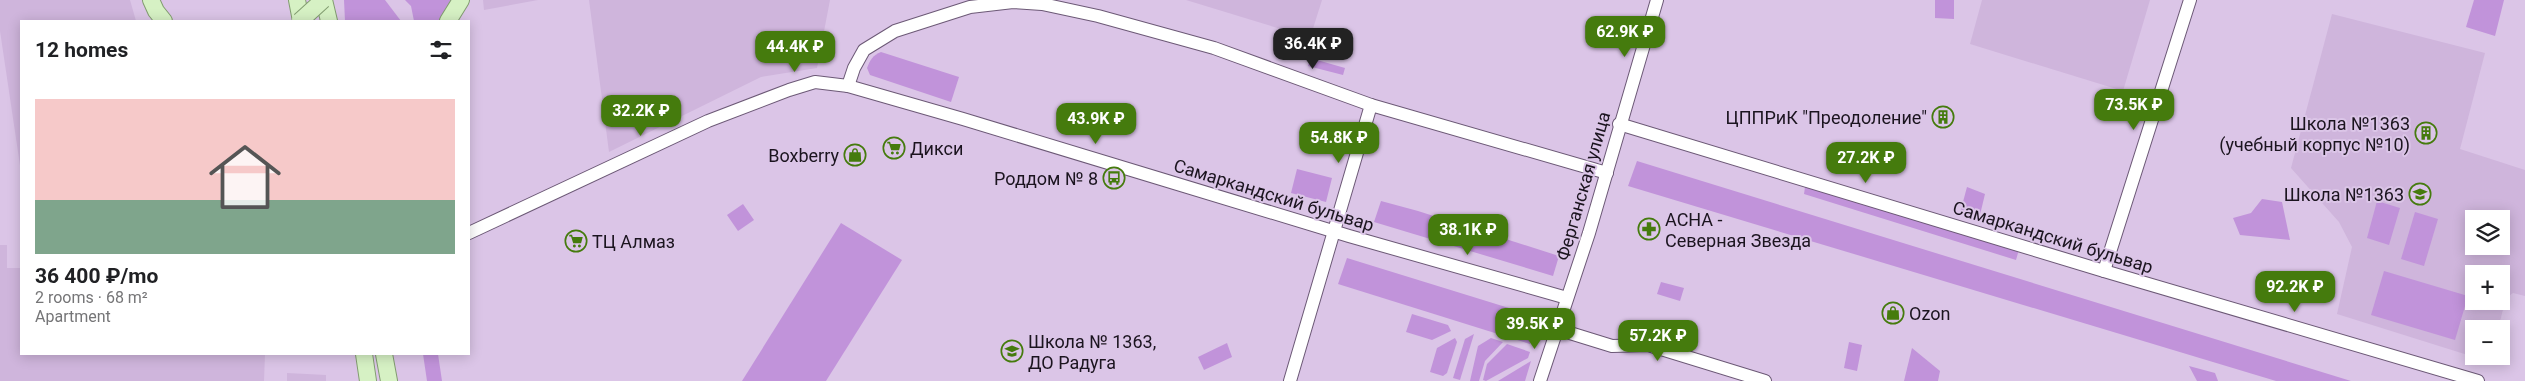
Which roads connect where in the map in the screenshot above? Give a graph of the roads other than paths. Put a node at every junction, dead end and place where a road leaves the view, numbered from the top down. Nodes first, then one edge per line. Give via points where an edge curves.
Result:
1 (151, 0) edge
2 (297, 0) edge
3 (324, 0) edge
4 (336, 0) edge
5 (461, 0) edge
6 (1657, 0) edge
7 (2190, 0) edge
8 (163, 20) edge
9 (300, 20) edge
10 (301, 20) edge
11 (329, 20) edge
12 (337, 20) edge
13 (449, 20) edge
14 (848, 86) junction
15 (1371, 105) junction
16 (1619, 124) junction
17 (1606, 173) junction
18 (1334, 231) junction
19 (470, 233) edge
20 (2104, 271) junction
21 (1567, 298) junction
22 (1558, 329) junction
23 (364, 355) edge
24 (384, 355) edge
25 (368, 381) edge
26 (389, 381) edge
27 (1290, 381) edge
28 (1540, 381) edge
29 (1765, 381) edge
30 (2478, 381) edge

1 - 8 main road
2 - 9 main road
3 - 10 main road, bridge
3 - 11 main road
4 - 12 main road
5 - 13 main road
6 - 16 street, Ферганская улица
7 - 20 street
14 - 15 street via 858,59 878,39 963,9 1013,2 1068,9 1214,48
14 - 18 street, Самаркандский бульвар
14 - 19 street, Самаркандский бульвар via 815,82 782,92 708,121
15 - 17 street
15 - 18 street
16 - 17 street, Ферганская улица
16 - 20 street, Самаркандский бульвар
17 - 21 street, Ферганская улица
18 - 21 street, Самаркандский бульвар
18 - 27 street
20 - 30 street, Самаркандский бульвар
21 - 22 street, Ферганская улица
22 - 28 street, Ферганская улица
22 - 29 street via 1612,346 1648,345
23 - 25 main road
24 - 26 main road

